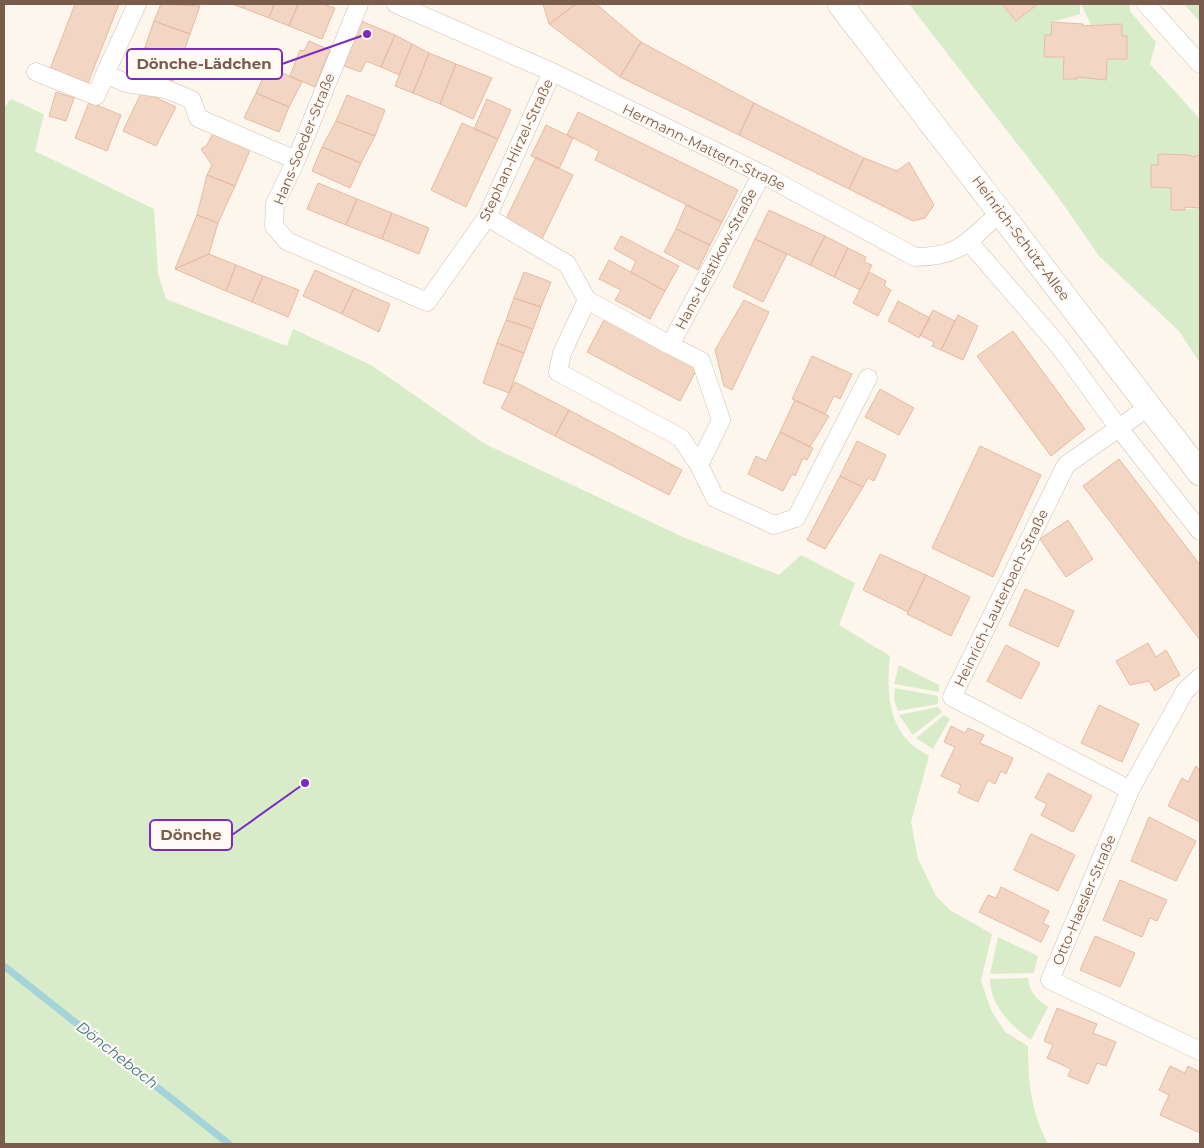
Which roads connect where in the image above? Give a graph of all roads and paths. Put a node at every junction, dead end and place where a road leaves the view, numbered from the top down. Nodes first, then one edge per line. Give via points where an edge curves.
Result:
1 (137, 4) edge
2 (359, 4) edge
3 (396, 4) edge
4 (840, 4) edge
5 (1146, 4) edge
6 (1200, 64) edge
7 (36, 72) dead end
8 (552, 72) junction
9 (105, 74) junction
10 (296, 160) junction
11 (762, 174) junction
12 (1001, 212) junction
13 (487, 217) junction
14 (969, 242) junction
15 (587, 300) junction
16 (427, 302) joint
17 (670, 345) junction
18 (868, 378) dead end
19 (1150, 406) junction
20 (1118, 427) junction
21 (699, 465) junction
22 (1200, 472) edge
23 (1200, 531) edge
24 (1200, 677) edge
25 (1130, 790) junction
26 (1200, 1050) edge

1 - 9 street
2 - 10 street, Hans-Soeder-Straße
3 - 8 street, Hermann-Mattern-Straße
4 - 12 main road, Heinrich-Schütz-Allee
5 - 6 street
7 - 9 street via 96,96
8 - 11 street, Hermann-Mattern-Straße
8 - 13 street, Stephan-Hirzel-Straße
9 - 10 street via 126,83 166,89 192,100 198,118
10 - 16 street, Hans-Soeder-Straße via 275,204 274,226 288,241
11 - 14 street, Hermann-Mattern-Straße via 915,257 938,257
11 - 17 street, Hans-Leistikow-Straße
12 - 14 street, Hermann-Mattern-Straße
12 - 19 main road, Heinrich-Schütz-Allee
13 - 15 street via 567,264
13 - 16 street, Stephan-Hirzel-Straße
14 - 20 street via 1059,346
15 - 17 street, Hans-Leistikow-Straße
15 - 21 street via 562,353 558,372 682,438
17 - 21 street, Hans-Leistikow-Straße via 701,360 721,420
18 - 21 street via 796,518 774,525 715,498
19 - 20 street, Heinrich-Lauterbach-Straße
19 - 22 main road, Heinrich-Schütz-Allee
20 - 23 street
20 - 25 street, Heinrich-Lauterbach-Straße via 1066,465 952,698
24 - 25 street, Otto-Haesler-Straße via 1185,691
25 - 26 street, Otto-Haesler-Straße via 1050,980

